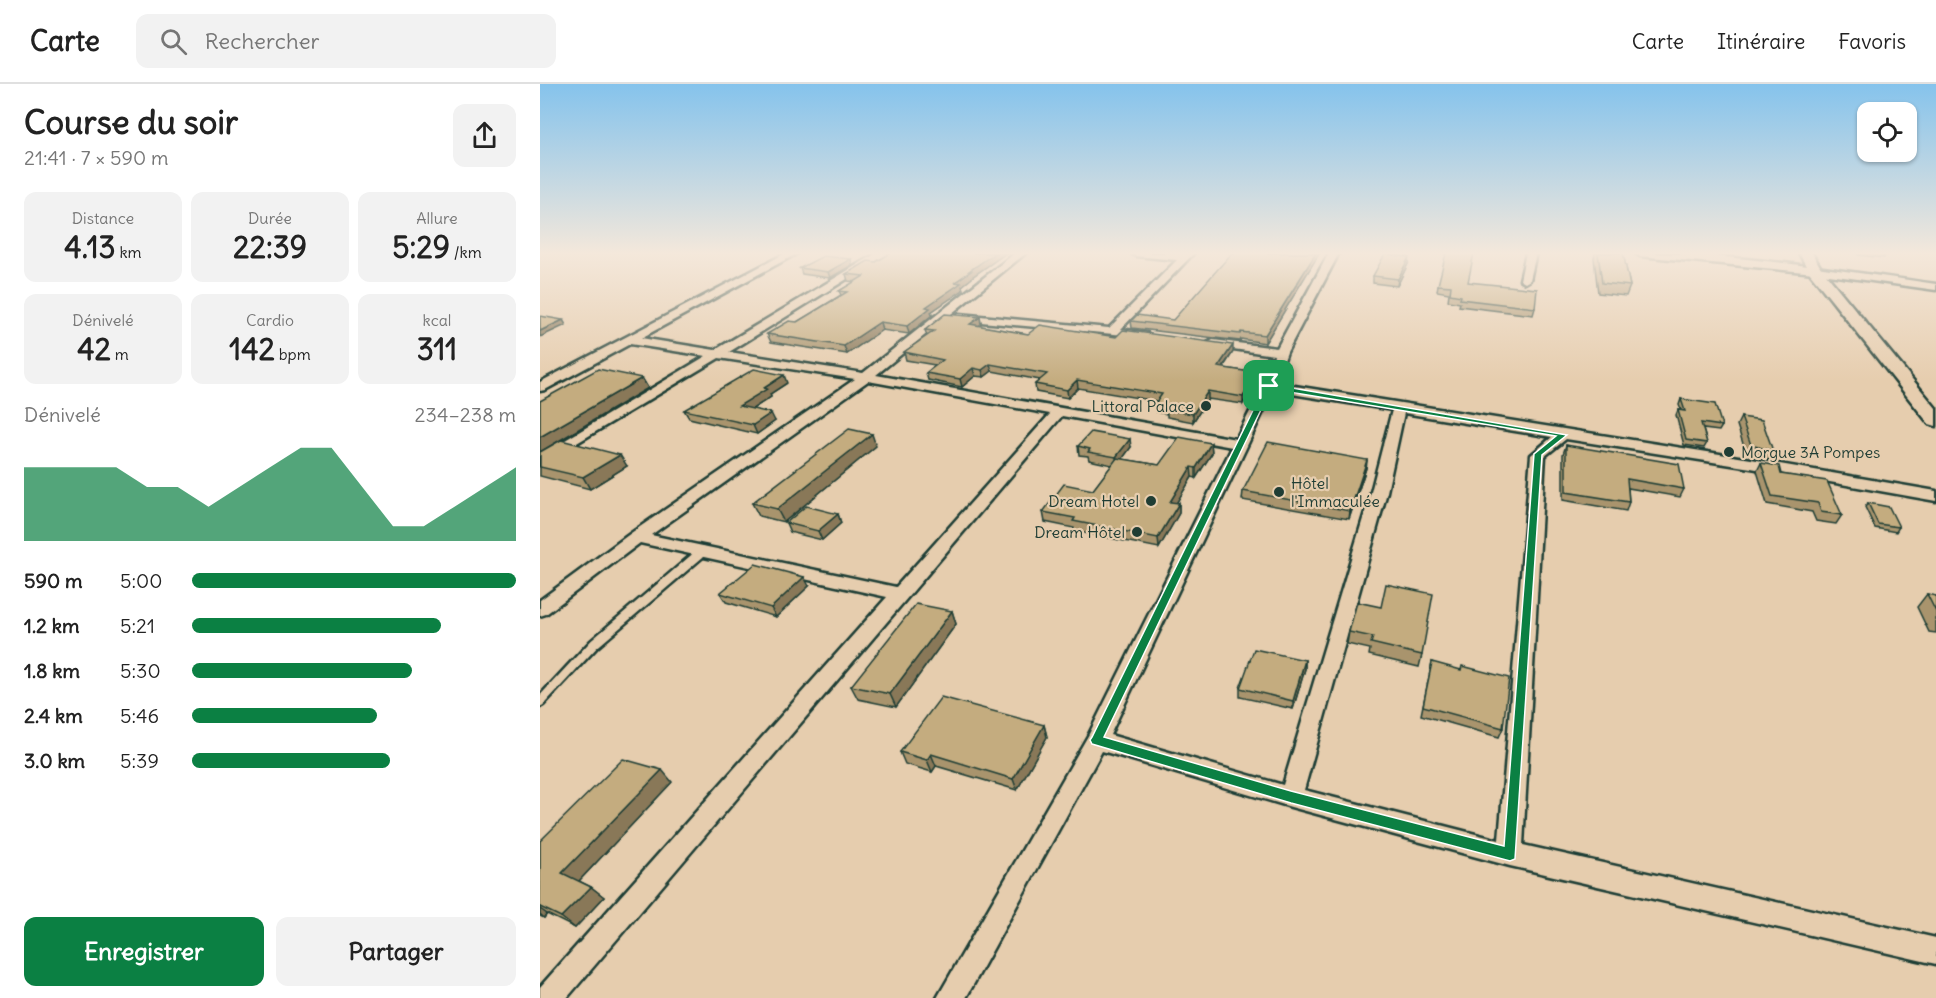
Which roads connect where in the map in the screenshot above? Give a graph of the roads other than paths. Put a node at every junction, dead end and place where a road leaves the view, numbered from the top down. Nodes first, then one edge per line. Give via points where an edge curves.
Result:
1 (713, 296) edge
2 (813, 296) edge
3 (965, 296) edge
4 (1147, 296) edge
5 (1311, 296) edge
6 (1836, 296) edge
7 (940, 315) junction
8 (1113, 331) junction
9 (1158, 337) edge
10 (629, 340) junction
11 (1202, 342) edge
12 (1281, 352) junction
13 (717, 354) junction
14 (866, 377) junction
15 (1269, 386) junction
16 (540, 387) edge
17 (1399, 407) junction
18 (1058, 413) junction
19 (1936, 420) edge
20 (1563, 435) junction
21 (1240, 444) junction
22 (540, 461) edge
23 (1936, 496) edge
24 (637, 537) junction
25 (704, 551) junction
26 (901, 594) junction
27 (540, 609) edge
28 (540, 702) edge
29 (1096, 740) junction
30 (1291, 797) junction
31 (1510, 854) junction
32 (1936, 951) edge
33 (549, 998) edge
34 (951, 998) edge

1 - 10 street
2 - 13 street
3 - 7 street
4 - 8 street
5 - 12 street
6 - 19 main road
7 - 8 street
7 - 14 street
8 - 9 street
10 - 13 street
10 - 16 street
11 - 12 street
12 - 15 street
13 - 14 street
13 - 22 street
14 - 18 street
14 - 24 street
15 - 17 street
15 - 21 street
17 - 20 street
17 - 30 street via 1363,549
18 - 21 street
18 - 26 street
20 - 23 street via 1732,459
20 - 31 street via 1538,454
21 - 29 street
24 - 25 street
24 - 27 street
25 - 26 street
25 - 28 lane via 594,644
26 - 33 street
29 - 30 street
29 - 34 street
30 - 31 street
31 - 32 street

